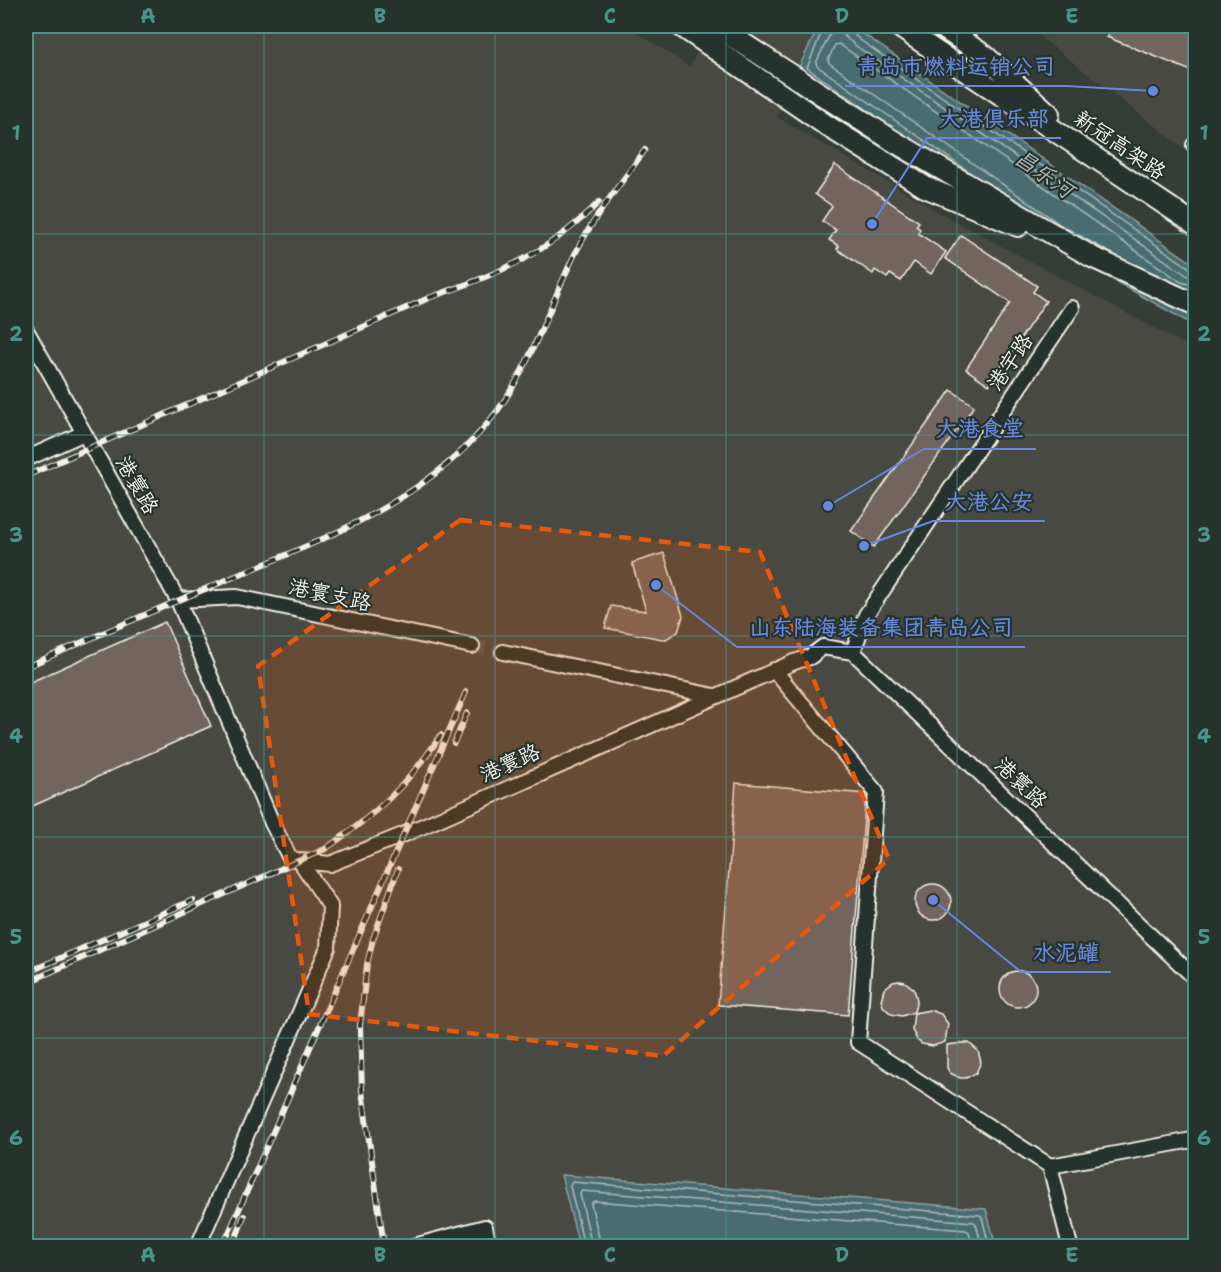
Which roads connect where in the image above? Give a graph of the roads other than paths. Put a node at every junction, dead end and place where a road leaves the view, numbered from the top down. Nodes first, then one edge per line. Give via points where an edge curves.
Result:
1 (681, 26) edge
2 (716, 26) edge
3 (898, 26) edge
4 (940, 26) edge
5 (1104, 164) junction
6 (1196, 225) edge
7 (1092, 257) junction
8 (1196, 305) edge
9 (1072, 308) dead end
10 (26, 330) edge
11 (84, 433) junction
12 (26, 459) edge
13 (178, 600) junction
14 (472, 646) tunnel mouth
15 (502, 652) tunnel mouth
16 (853, 652) junction
17 (774, 670) junction
18 (714, 696) junction
19 (300, 861) junction
20 (1196, 979) edge
21 (1196, 1142) edge
22 (1050, 1166) junction
23 (198, 1246) edge
24 (414, 1246) edge
25 (489, 1246) edge
26 (1070, 1246) edge

1 - 7 highway via 925,187
2 - 7 highway via 895,142
3 - 5 highway, 新冠高架路
4 - 5 highway via 984,55
5 - 6 highway, 新冠高架路
7 - 8 highway
9 - 16 lane, 港宇路 via 866,615
10 - 11 lane, 港寰路
11 - 12 lane
11 - 13 lane, 港寰路
13 - 14 lane, 港寰支路 via 237,597
13 - 19 lane, 港寰路 via 272,823 290,858
15 - 18 lane
16 - 17 lane, 港寰路 via 823,647 810,657
16 - 20 lane, 港寰路
17 - 18 lane, 港寰路
17 - 22 lane via 876,792 858,1042
18 - 19 lane, 港寰路 via 330,864
19 - 23 lane via 330,906 328,948
21 - 22 lane
22 - 26 lane
24 - 25 lane via 485,1227

